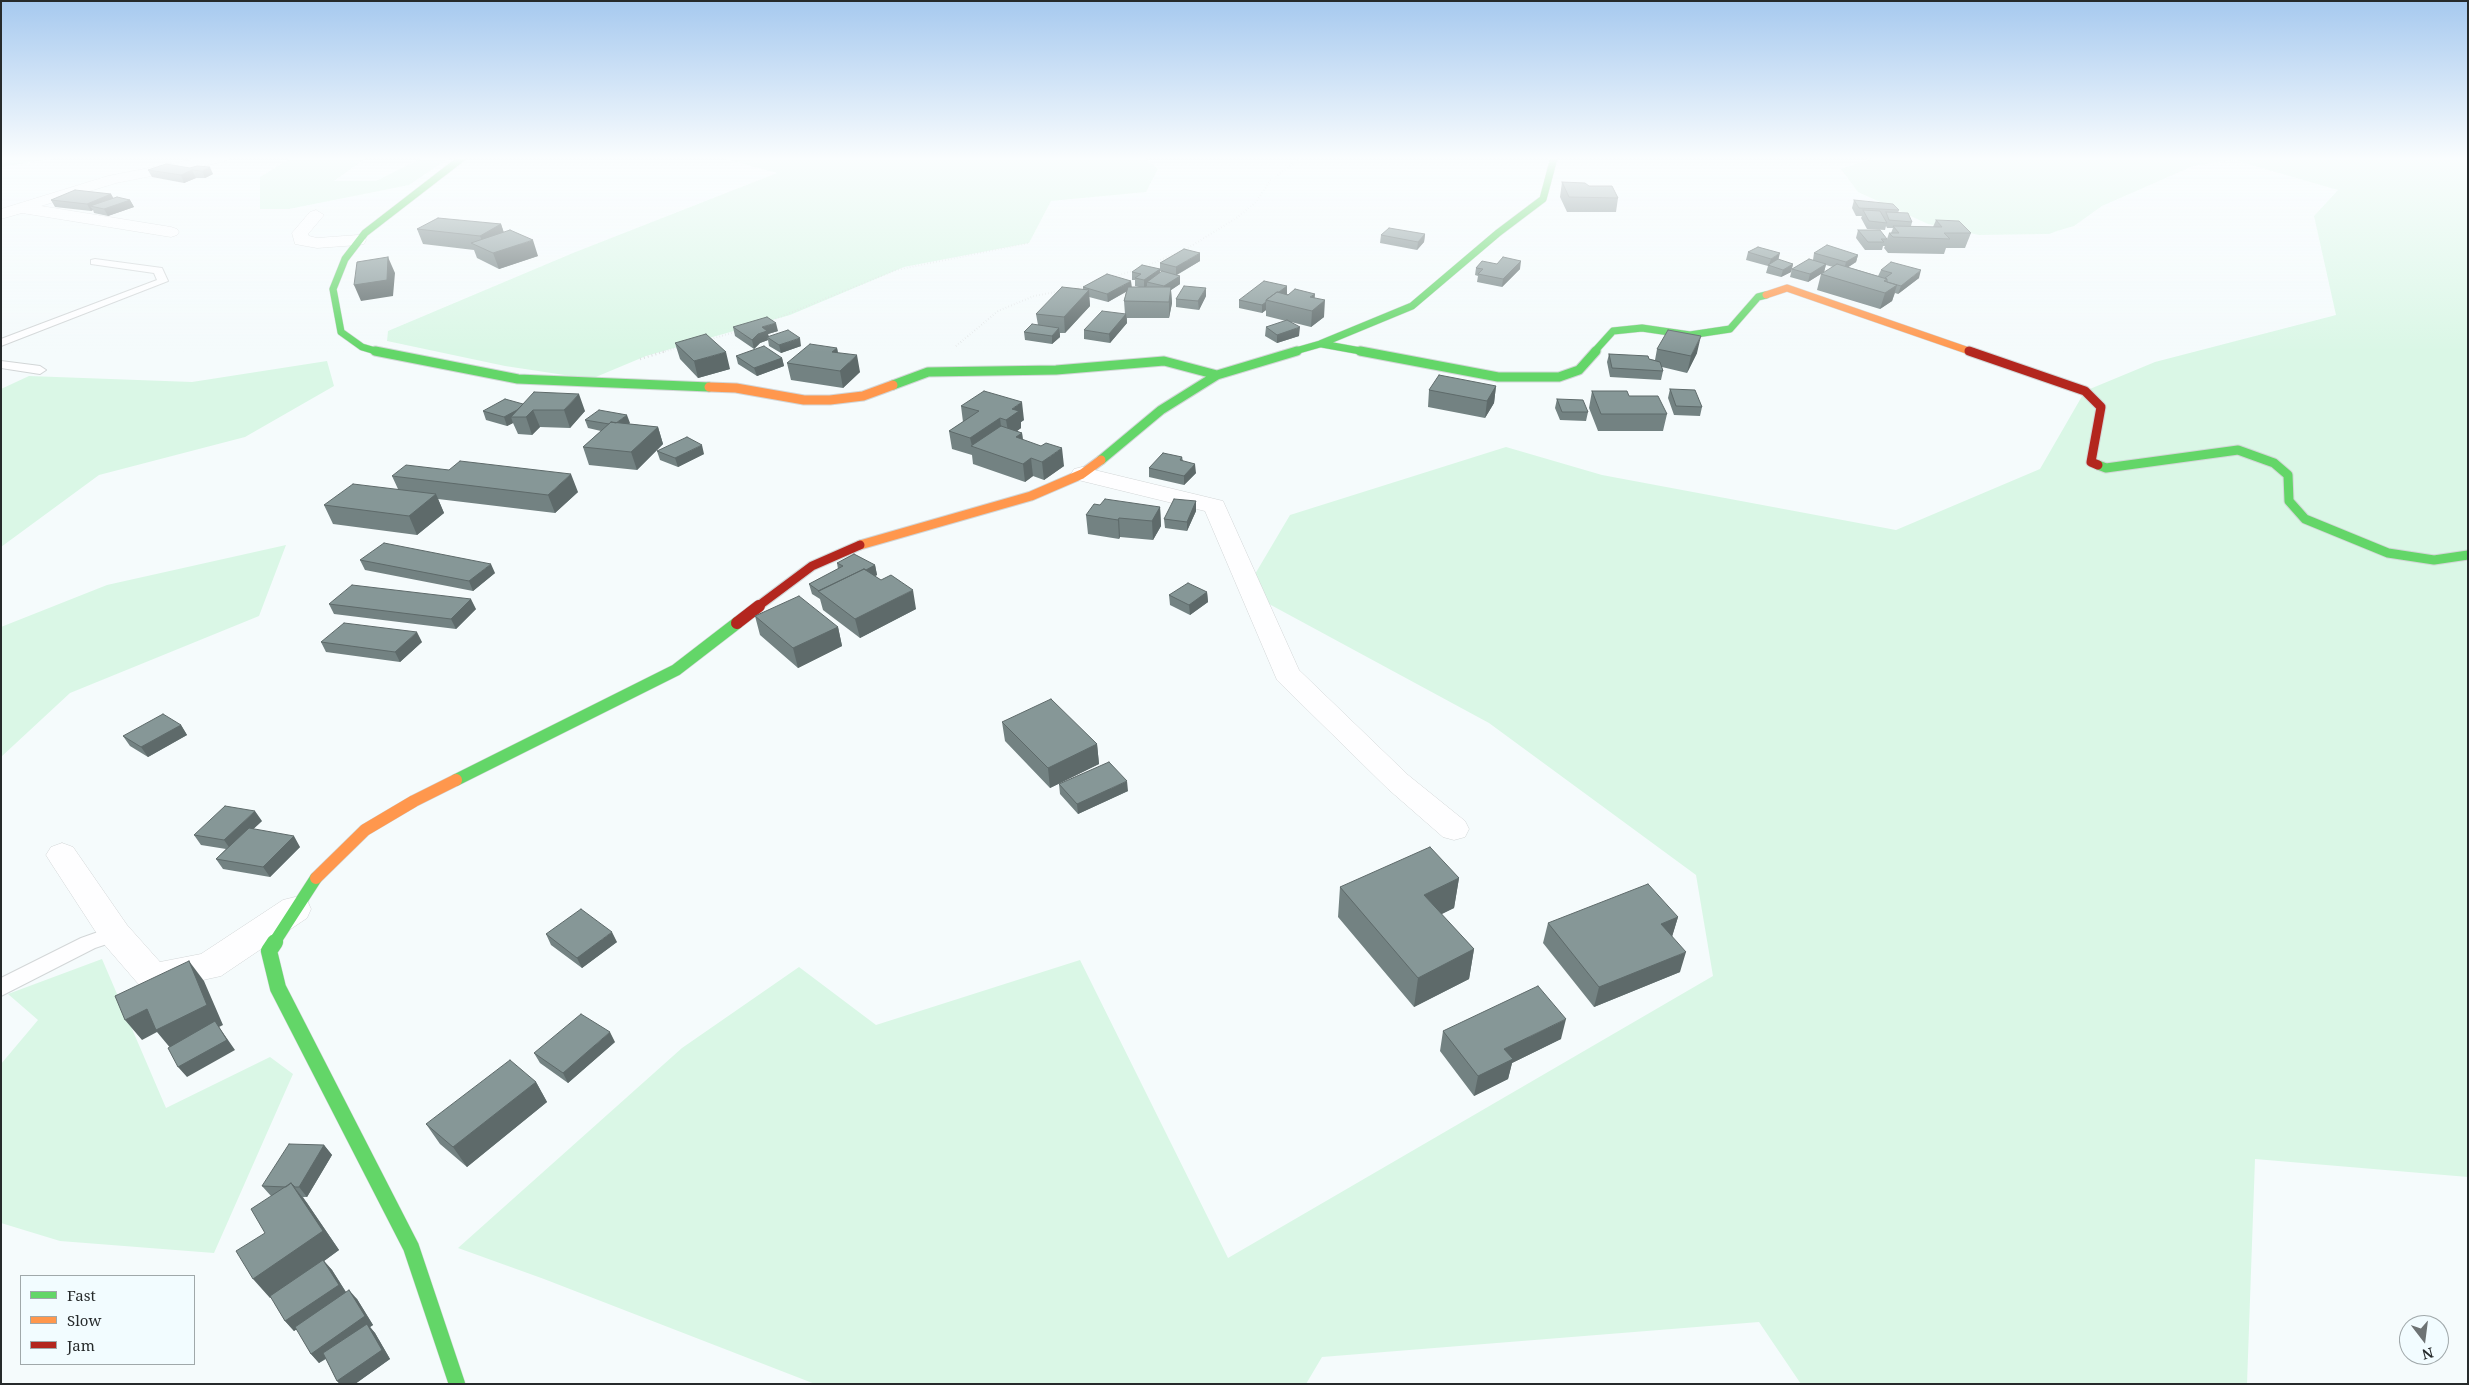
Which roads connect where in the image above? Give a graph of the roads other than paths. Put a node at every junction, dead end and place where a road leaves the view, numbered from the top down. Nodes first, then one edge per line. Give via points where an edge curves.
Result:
1 (112, 223) edge
2 (309, 223) edge
3 (380, 223) edge
4 (1512, 223) edge
5 (171, 232) dead end
6 (358, 240) junction
7 (95, 262) dead end
8 (1, 343) edge
9 (1320, 344) junction
10 (1, 364) edge
11 (40, 370) dead end
12 (1217, 375) junction
13 (1082, 474) junction
14 (2468, 555) edge
15 (1454, 828) dead end
16 (62, 855) dead end
17 (295, 909) junction
18 (115, 934) junction
19 (1, 988) edge
20 (457, 1384) edge

1 - 5 street
2 - 6 street via 300,233 301,240 317,243
3 - 6 street
4 - 9 street via 1412,306
6 - 12 street via 344,258 333,289 341,332 362,348 384,354 518,379 736,388 804,400 830,400 863,396 928,372 1056,370 1164,360
7 - 8 lane via 158,270 163,281
9 - 12 street
9 - 14 street via 1498,377 1559,377 1579,370 1613,331 1642,328 1690,334 1730,328 1758,297 1787,288 2085,391 2101,407 2091,462 2106,468 2238,450 2274,463 2288,475 2289,501 2305,519 2388,553 2434,560
10 - 11 lane
12 - 13 street via 1161,410
13 - 15 street via 1214,506 1288,674 1398,782
13 - 17 street via 1032,496 861,545 812,566 676,670 414,801 365,830 319,873
16 - 18 street
17 - 18 street via 209,966 153,976
17 - 20 street via 269,951 278,988 411,1247
18 - 19 lane via 88,943

